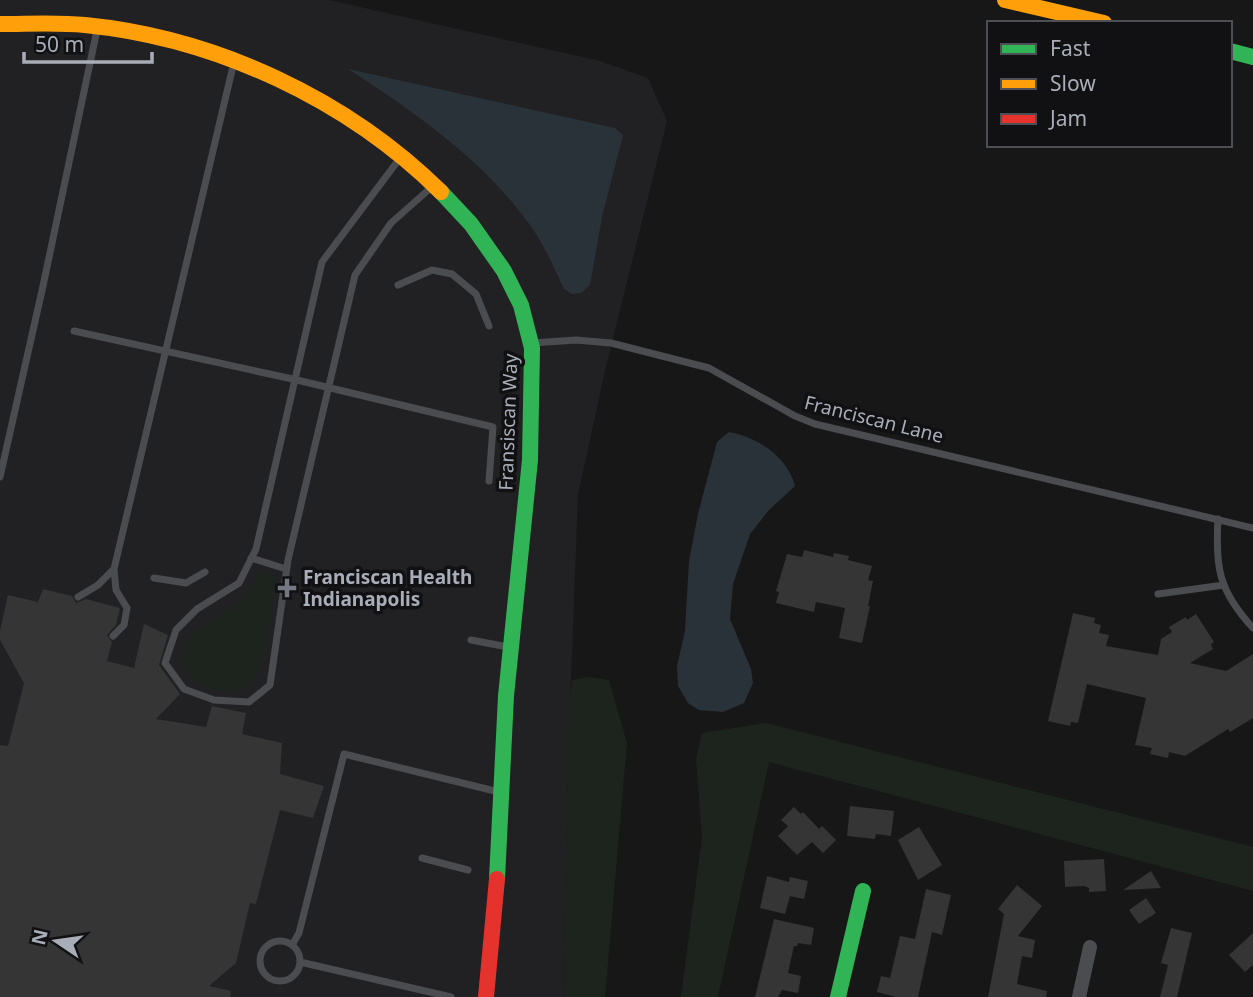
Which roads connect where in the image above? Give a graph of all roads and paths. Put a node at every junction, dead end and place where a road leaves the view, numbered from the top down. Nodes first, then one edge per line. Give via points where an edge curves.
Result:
1 (1004, 0) edge
2 (1095, 21) edge
3 (0, 24) edge
4 (98, 27) junction
5 (1232, 52) edge
6 (1253, 57) edge
7 (234, 61) junction
8 (402, 155) junction
9 (435, 184) junction
10 (398, 285) dead end
11 (489, 326) dead end
12 (74, 331) dead end
13 (531, 343) junction
14 (165, 351) junction
15 (296, 380) junction
16 (329, 388) junction
17 (0, 477) edge
18 (489, 481) dead end
19 (1218, 519) junction
20 (1253, 528) edge
21 (251, 558) junction
22 (114, 569) junction
23 (286, 569) junction
24 (205, 572) dead end
25 (155, 578) dead end
26 (1224, 585) junction
27 (1158, 594) dead end
28 (78, 597) dead end
29 (1253, 628) edge
30 (113, 636) dead end
31 (471, 640) dead end
32 (510, 648) junction
33 (500, 793) junction
34 (422, 858) dead end
35 (468, 870) dead end
36 (863, 891) dead end
37 (292, 945) junction
38 (1090, 947) dead end
39 (300, 962) junction
40 (451, 997) edge
41 (486, 997) edge
42 (838, 997) edge
43 (1079, 997) edge

1 - 2 main road
3 - 4 main road, Fransiscan Way
4 - 7 main road, Fransiscan Way via 161,39
4 - 17 lane
5 - 6 main road
7 - 8 main road, Fransiscan Way via 309,94
7 - 14 lane
8 - 9 main road, Fransiscan Way
8 - 15 lane via 322,262
9 - 13 main road, Fransiscan Way via 478,232 516,290
9 - 16 lane via 391,223 355,275
10 - 11 lane via 432,270 452,274 476,294
12 - 14 lane
13 - 19 lane, Franciscan Lane via 611,343 709,368 815,424
13 - 32 main road, Fransiscan Way via 533,422
14 - 15 lane
14 - 22 lane
15 - 16 lane
15 - 21 lane
16 - 18 lane via 493,427
16 - 23 lane
19 - 20 lane, Franciscan Lane
19 - 26 lane via 1216,553
21 - 23 lane
21 - 23 lane via 239,583 197,609 176,630 165,663 184,689 214,700 249,702 270,685
22 - 28 lane
22 - 30 lane via 116,590 127,608 124,625
24 - 25 lane via 186,583
26 - 27 lane
26 - 29 lane
31 - 32 lane
32 - 33 main road, Fransiscan Way
33 - 37 lane via 344,754 299,933
33 - 41 main road, Fransiscan Way
34 - 35 lane
36 - 42 main road
37 - 39 lane
37 - 39 lane via 280,941 268,945 261,956 261,969 270,978 283,980 294,974
38 - 43 street
39 - 40 lane

